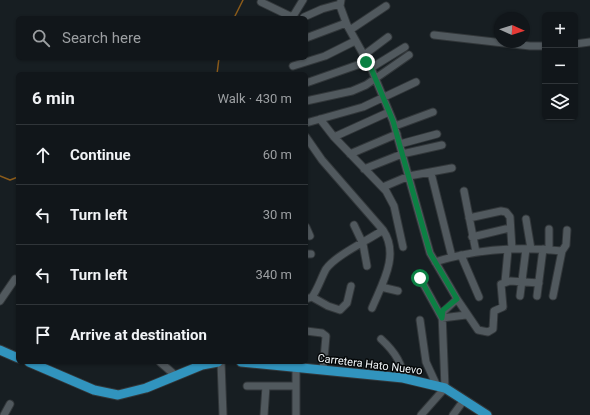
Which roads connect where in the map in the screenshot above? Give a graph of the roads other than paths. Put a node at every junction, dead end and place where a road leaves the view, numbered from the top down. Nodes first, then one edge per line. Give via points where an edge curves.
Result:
1 (303, 0) edge
2 (261, 2) dead end
3 (340, 2) edge
4 (386, 6) dead end
5 (288, 16) edge
6 (293, 16) edge
7 (306, 16) edge
8 (346, 23) junction
9 (350, 30) junction
10 (434, 35) dead end
11 (308, 37) edge
12 (388, 37) dead end
13 (355, 41) junction
14 (590, 42) edge
15 (578, 44) edge
16 (542, 46) edge
17 (405, 47) dead end
18 (364, 55) junction
19 (409, 55) dead end
20 (366, 62) junction
21 (293, 66) dead end
22 (371, 68) junction
23 (375, 78) junction
24 (308, 82) edge
25 (416, 82) dead end
26 (384, 98) junction
27 (308, 101) edge
28 (390, 112) junction
29 (432, 112) dead end
30 (320, 119) junction
31 (308, 122) edge
32 (394, 126) junction
33 (397, 134) junction
34 (437, 134) dead end
35 (334, 137) junction
36 (400, 144) junction
37 (442, 145) dead end
38 (308, 147) edge
39 (350, 154) junction
40 (402, 154) junction
41 (452, 168) dead end
42 (364, 169) junction
43 (431, 173) junction
44 (408, 176) junction
45 (382, 186) junction
46 (464, 191) dead end
47 (469, 218) junction
48 (526, 219) dead end
49 (354, 225) dead end
50 (510, 228) junction
51 (549, 229) dead end
52 (383, 230) junction
53 (567, 230) dead end
54 (308, 232) edge
55 (310, 236) dead end
56 (472, 237) junction
57 (363, 244) junction
58 (403, 247) dead end
59 (529, 249) junction
60 (546, 249) junction
61 (510, 250) junction
62 (562, 251) junction
63 (476, 252) junction
64 (461, 255) junction
65 (452, 257) junction
66 (435, 262) junction
67 (367, 266) dead end
68 (420, 278) dead end
69 (15, 279) dead end
70 (522, 281) junction
71 (505, 282) junction
72 (538, 283) junction
73 (351, 286) dead end
74 (381, 287) junction
75 (398, 291) dead end
76 (520, 296) dead end
77 (537, 296) dead end
78 (553, 296) dead end
79 (479, 297) dead end
80 (309, 298) edge
81 (457, 299) junction
82 (0, 301) edge
83 (372, 308) dead end
84 (466, 315) junction
85 (442, 318) junction
86 (420, 320) dead end
87 (308, 331) edge
88 (380, 339) dead end
89 (0, 350) edge
90 (16, 357) edge
91 (34, 364) edge
92 (162, 364) edge
93 (207, 364) edge
94 (218, 364) edge
95 (284, 364) edge
96 (296, 367) junction
97 (323, 370) junction
98 (176, 376) junction
99 (403, 378) junction
100 (247, 386) dead end
101 (266, 386) junction
102 (296, 386) junction
103 (441, 387) junction
104 (464, 400) junction
105 (10, 404) dead end
106 (4, 415) edge
107 (223, 415) edge
108 (264, 415) edge
109 (296, 415) edge
110 (421, 415) edge
111 (453, 415) edge
112 (487, 415) edge

1 - 6 street
2 - 5 street
3 - 7 street
3 - 8 street
4 - 9 street
8 - 9 street
8 - 11 street
9 - 13 street
10 - 16 street
12 - 18 street
13 - 18 street
13 - 21 street via 325,56
14 - 15 street
17 - 22 street
18 - 20 street
19 - 23 street
20 - 22 street
20 - 24 street
22 - 23 street
23 - 26 street
23 - 27 street via 352,91
25 - 26 street
26 - 28 street
26 - 30 street via 363,107
28 - 32 street
28 - 35 street
29 - 32 street
30 - 31 street
30 - 35 street
32 - 33 street
33 - 36 street
33 - 39 street
34 - 36 street
35 - 39 street
36 - 40 street
37 - 40 street
38 - 52 street
39 - 42 street
40 - 42 street
40 - 44 street
41 - 43 street
42 - 45 street
43 - 44 street
43 - 65 street
44 - 45 street
44 - 66 street via 430,253
45 - 58 street via 394,206
46 - 47 street
47 - 50 street via 504,211 509,215
47 - 56 street
48 - 59 street
49 - 57 street
50 - 56 street
50 - 61 street
51 - 60 street
52 - 57 street
52 - 74 street via 390,243 391,255
53 - 62 street via 566,245
54 - 55 street
56 - 63 street
57 - 67 street
57 - 80 street via 338,256 326,269
59 - 60 street
59 - 61 street
59 - 70 street
60 - 62 street
60 - 72 street
61 - 63 street
61 - 71 street
62 - 78 street
63 - 64 street
64 - 65 street
64 - 79 street
65 - 66 street
66 - 81 street
68 - 85 street
69 - 82 street
70 - 71 street
70 - 72 street
70 - 76 street
71 - 84 street via 500,286 503,307 494,311 492,330 478,330
72 - 77 street
73 - 80 street via 347,303 340,310
74 - 75 street
74 - 83 street
81 - 84 street
81 - 85 street via 443,310
84 - 85 street
85 - 103 street
86 - 103 street via 426,362
87 - 97 street via 326,336
88 - 99 street via 390,347 397,358 403,369
89 - 90 main road
91 - 98 main road via 94,390 118,396
92 - 98 street
93 - 98 main road
94 - 107 street
95 - 96 main road, Carretera Hato Nuevo
96 - 97 main road, Carretera Hato Nuevo
96 - 102 street
97 - 99 main road, Carretera Hato Nuevo
99 - 103 main road, Carretera Hato Nuevo
100 - 101 street
101 - 102 street
101 - 108 street
102 - 109 street
103 - 104 main road, Carretera Hato Nuevo
103 - 110 street
104 - 111 street
104 - 112 main road, Carretera Hato Nuevo
105 - 106 street

